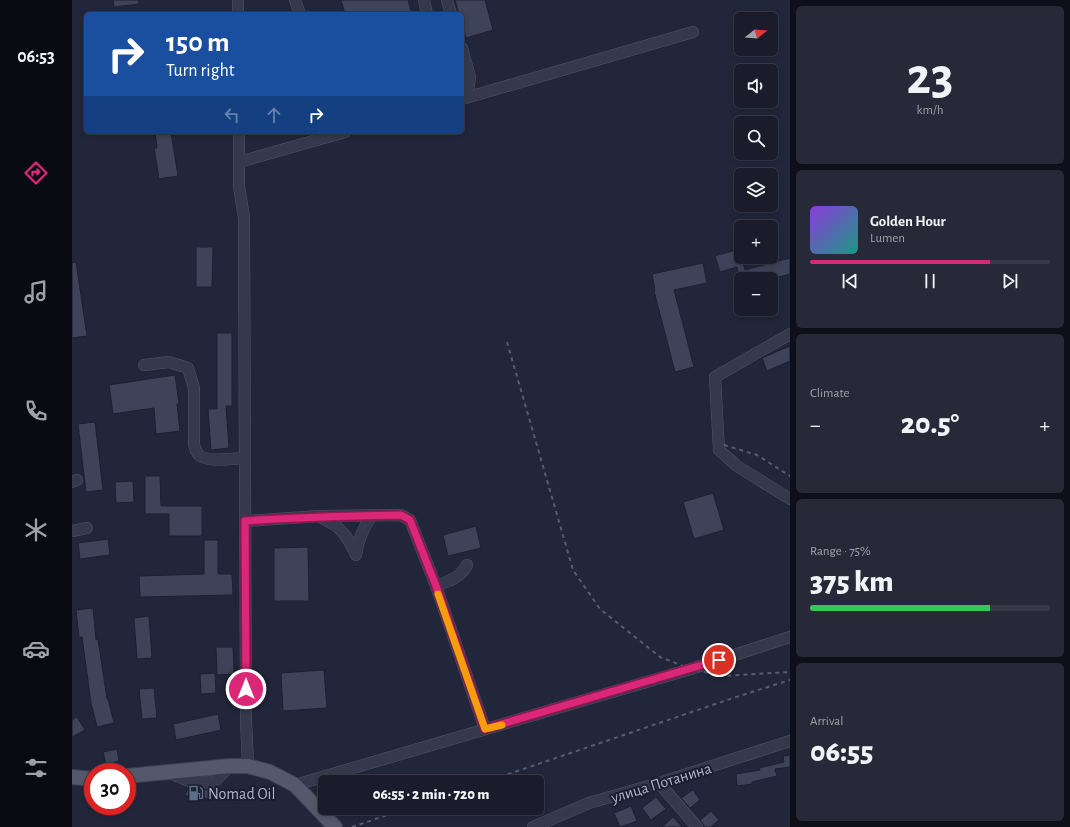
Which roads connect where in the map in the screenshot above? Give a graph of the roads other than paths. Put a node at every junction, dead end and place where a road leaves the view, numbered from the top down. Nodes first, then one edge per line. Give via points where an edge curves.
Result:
1 (238, 0) edge
2 (295, 0) edge
3 (424, 0) edge
4 (447, 0) edge
5 (239, 12) edge
6 (299, 12) edge
7 (427, 12) edge
8 (450, 12) edge
9 (693, 32) dead end
10 (464, 55) edge
11 (464, 98) edge
12 (239, 134) edge
13 (338, 134) edge
14 (239, 162) junction
15 (790, 334) edge
16 (144, 365) dead end
17 (245, 458) junction
18 (790, 499) edge
19 (372, 515) junction
20 (320, 516) junction
21 (245, 521) junction
22 (87, 528) dead end
23 (72, 531) edge
24 (467, 565) dead end
25 (436, 586) junction
26 (790, 637) edge
27 (485, 729) junction
28 (790, 740) edge
29 (248, 766) junction
30 (136, 775) edge
31 (72, 777) edge
32 (84, 778) edge
33 (659, 783) junction
34 (295, 785) junction
35 (335, 827) edge
36 (533, 827) edge
37 (697, 827) edge

1 - 5 street
2 - 6 street
3 - 7 street
4 - 8 street
9 - 11 street
10 - 11 street via 470,77
12 - 14 street
13 - 14 street
14 - 17 street via 239,186 244,218
15 - 18 street via 715,377 719,450 737,466
16 - 17 street via 169,362 188,368 194,388 194,444 196,452 202,458
17 - 21 street
19 - 20 street
19 - 20 street via 364,526 356,554 341,530
19 - 25 street via 401,515 410,520
20 - 21 street
21 - 29 street
22 - 23 street
24 - 25 street via 457,577
25 - 27 street
26 - 27 street via 691,669
27 - 34 street
28 - 33 street, улица Потанина
29 - 30 main road
29 - 34 main road via 270,772
31 - 32 main road
33 - 36 street, улица Потанина via 589,804
33 - 37 street
34 - 35 main road

